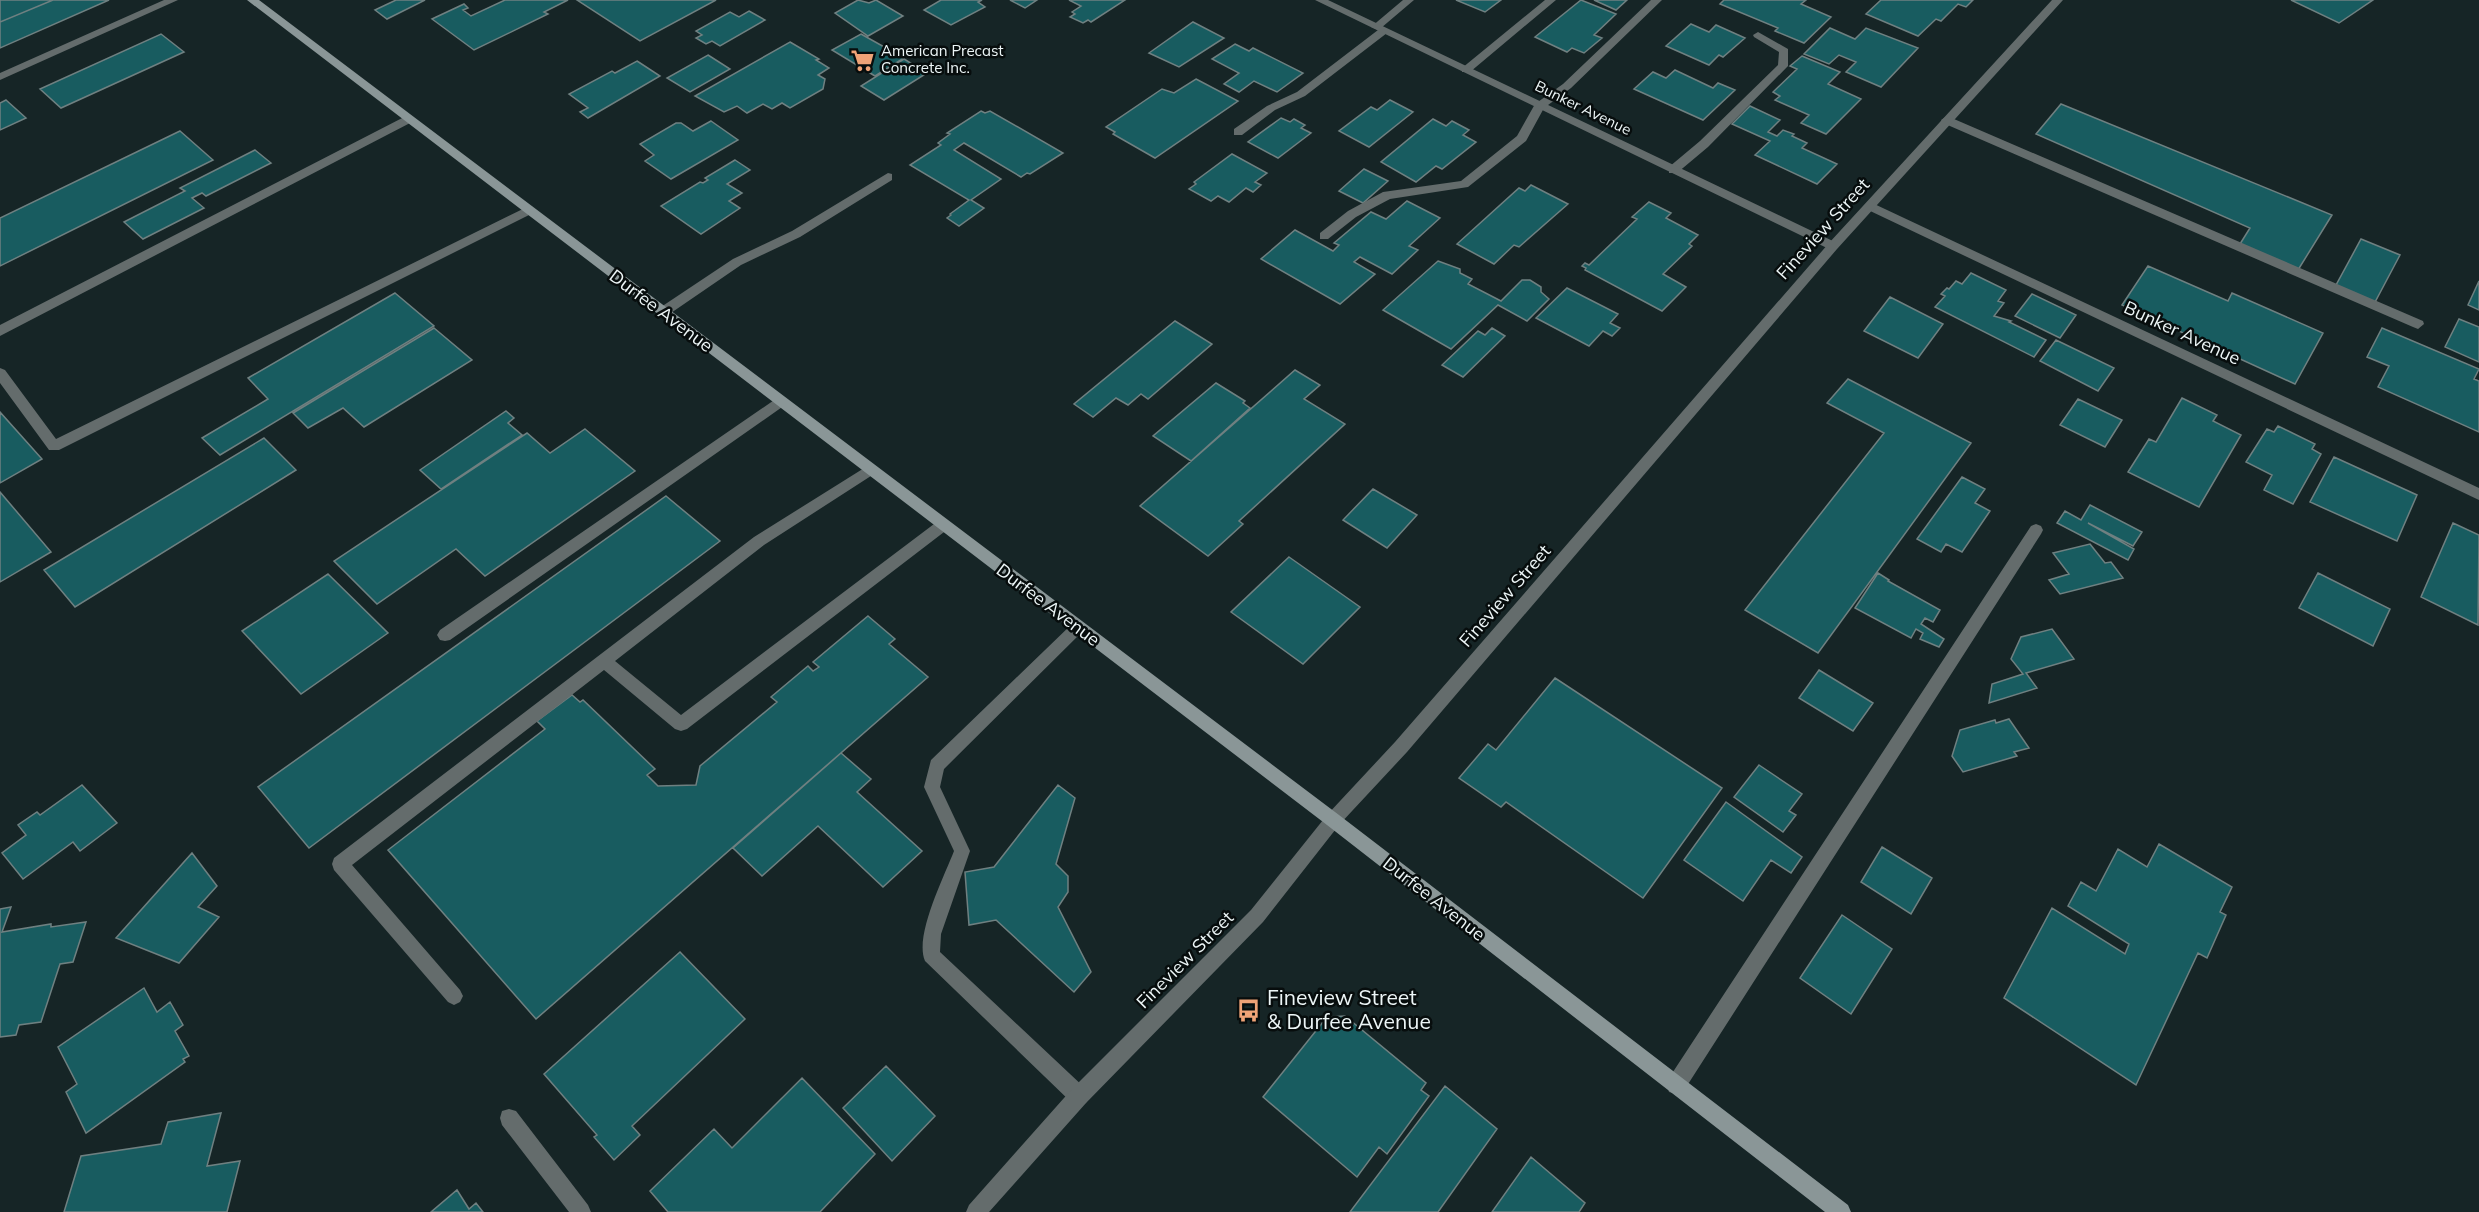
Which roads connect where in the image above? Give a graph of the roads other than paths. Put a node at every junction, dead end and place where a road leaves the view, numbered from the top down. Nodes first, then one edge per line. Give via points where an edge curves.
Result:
1 (173, 0) edge
2 (252, 0) edge
3 (1320, 0) edge
4 (1409, 0) edge
5 (1551, 0) edge
6 (1657, 0) edge
7 (2058, 0) edge
8 (1380, 29) junction
9 (1758, 35) dead end
10 (1466, 70) junction
11 (0, 77) edge
12 (1539, 106) junction
13 (408, 119) junction
14 (1947, 120) junction
15 (1238, 132) dead end
16 (1673, 170) junction
17 (888, 177) dead end
18 (1870, 206) junction
19 (529, 210) junction
20 (1324, 236) dead end
21 (1833, 246) junction
22 (663, 312) junction
23 (2418, 324) dead end
24 (0, 330) edge
25 (0, 373) edge
26 (780, 401) junction
27 (869, 470) junction
28 (2479, 494) edge
29 (943, 525) junction
30 (2036, 530) dead end
31 (1078, 627) junction
32 (445, 636) dead end
33 (604, 660) junction
34 (1334, 820) junction
35 (454, 996) dead end
36 (1676, 1085) junction
37 (1079, 1096) junction
38 (509, 1118) dead end
39 (581, 1212) edge
40 (976, 1212) edge
41 (1841, 1212) edge

1 - 11 street
2 - 13 main road, Durfee Avenue
3 - 8 street, Bunker Avenue
4 - 8 street
5 - 10 street
6 - 12 street via 1567,86
7 - 14 street, Fineview Street
8 - 10 street, Bunker Avenue
8 - 15 street via 1358,53
9 - 16 street via 1784,51 1783,66
10 - 12 street, Bunker Avenue
12 - 16 street, Bunker Avenue
12 - 20 street via 1522,138 1464,184 1388,195 1352,214
13 - 19 main road, Durfee Avenue
13 - 24 street
14 - 18 street, Fineview Street
14 - 23 street
16 - 21 street, Bunker Avenue
17 - 22 street via 796,234 737,262
18 - 21 street, Fineview Street
18 - 28 street, Bunker Avenue
19 - 22 main road, Durfee Avenue
19 - 25 street via 54,446
21 - 34 street, Fineview Street
22 - 26 main road, Durfee Avenue
26 - 27 main road, Durfee Avenue
26 - 32 street
27 - 29 main road, Durfee Avenue
27 - 33 street via 759,541
29 - 31 main road, Durfee Avenue
29 - 33 street via 681,724
30 - 36 street
31 - 34 main road, Durfee Avenue
31 - 37 street via 937,765 932,787 962,851 932,934 931,955
33 - 35 street via 340,864
34 - 36 main road, Durfee Avenue
34 - 37 street, Fineview Street via 1257,916
36 - 41 main road, Durfee Avenue
37 - 40 street, Fineview Street
38 - 39 street

